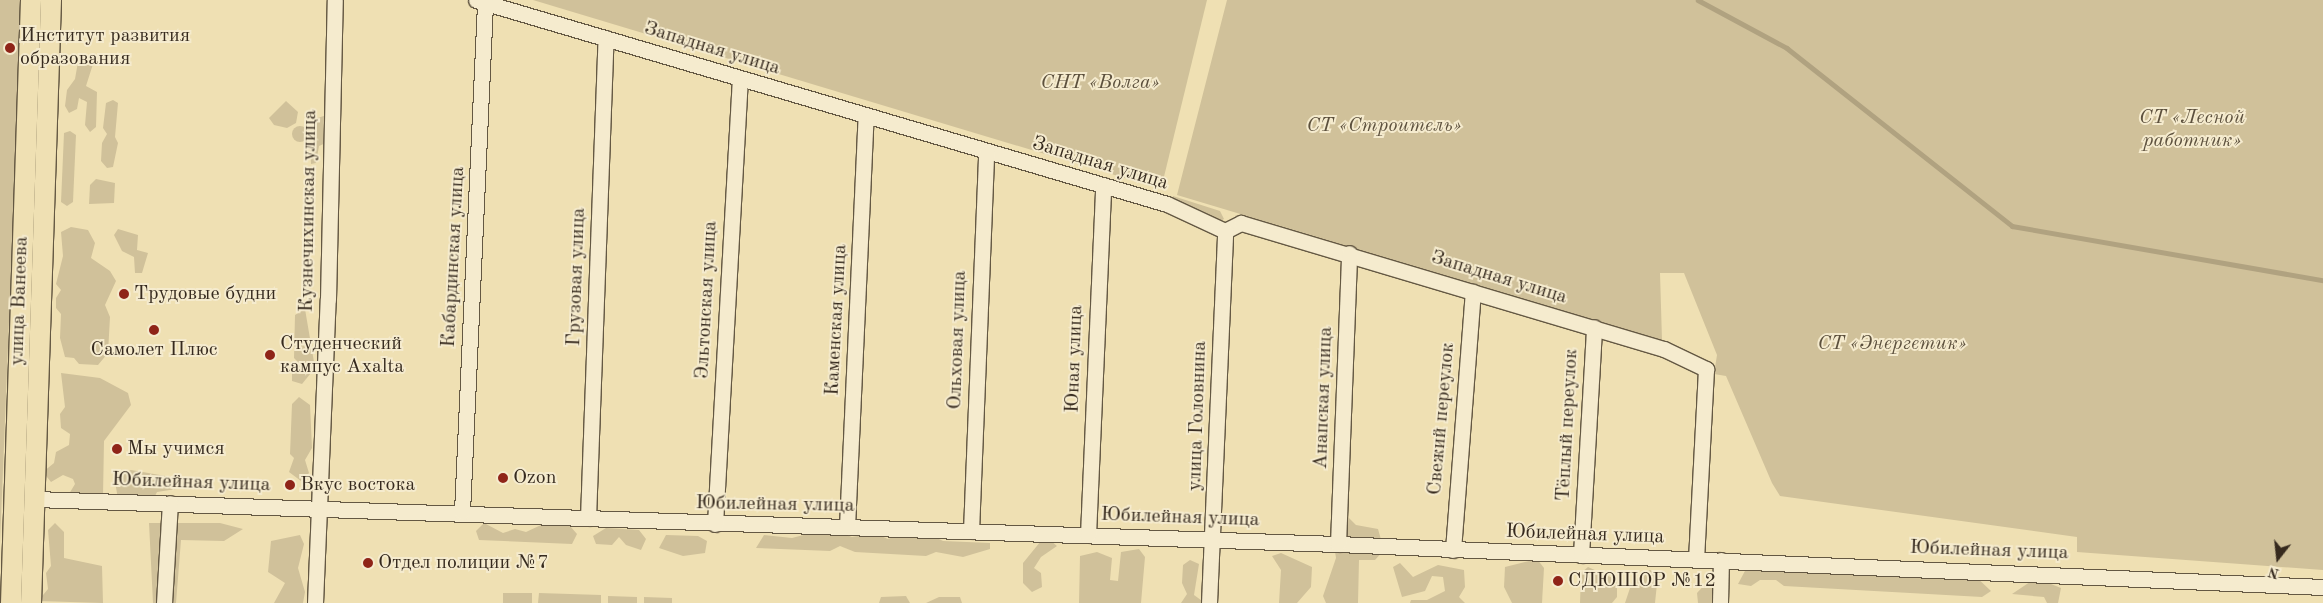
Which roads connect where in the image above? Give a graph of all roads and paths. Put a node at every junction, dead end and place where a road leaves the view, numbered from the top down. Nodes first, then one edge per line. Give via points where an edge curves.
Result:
1 (31, 0) edge
2 (52, 0) edge
3 (334, 0) edge
4 (481, 1) edge
5 (606, 38) junction
6 (740, 79) junction
7 (866, 115) junction
8 (986, 152) junction
9 (1103, 185) junction
10 (1224, 231) junction
11 (1349, 253) junction
12 (1473, 292) junction
13 (1594, 327) junction
14 (35, 499) junction
15 (170, 503) junction
16 (320, 507) junction
17 (462, 512) junction
18 (588, 518) junction
19 (715, 524) junction
20 (847, 527) junction
21 (971, 531) junction
22 (1088, 535) junction
23 (1212, 540) junction
24 (1338, 544) junction
25 (1453, 550) junction
26 (1581, 555) junction
27 (1696, 559) junction
28 (1721, 560) junction
29 (2323, 587) edge
30 (11, 603) edge
31 (31, 603) edge
32 (164, 603) edge
33 (315, 603) edge
34 (1209, 603) edge
35 (1720, 603) edge

1 - 30 main road, улица Ванеева
2 - 14 main road, улица Ванеева
3 - 16 street, Кузнечихинская улица
4 - 5 street, Западная улица
4 - 17 street, Кабардинская улица
5 - 6 street, Западная улица
5 - 18 street, Грузовая улица
6 - 7 street, Западная улица
6 - 19 street, Эльтонская улица
7 - 8 street, Западная улица
7 - 20 street, Каменская улица
8 - 9 street, Западная улица
8 - 21 street, Ольховая улица
9 - 10 street, Западная улица via 1167,204
9 - 22 street, Юная улица
10 - 11 street, Западная улица via 1241,223
10 - 23 street, улица Головнина
11 - 12 street, Западная улица
11 - 24 street, Анапская улица
12 - 13 street, Западная улица
12 - 25 street, Свежий переулок
13 - 26 street, Тёплый переулок
13 - 27 street, Западная улица via 1664,349 1706,369
14 - 15 street, Юбилейная улица
14 - 31 main road, улица Ванеева
15 - 16 street, Юбилейная улица
15 - 32 street
16 - 17 street, Юбилейная улица
16 - 33 street, Кузнечихинская улица
17 - 18 street, Юбилейная улица
18 - 19 street, Юбилейная улица
19 - 20 street, Юбилейная улица
20 - 21 street, Юбилейная улица
21 - 22 street, Юбилейная улица
22 - 23 street, Юбилейная улица
23 - 24 street, Юбилейная улица
23 - 34 street, улица Головнина
24 - 25 street, Юбилейная улица
25 - 26 street, Юбилейная улица
26 - 27 street, Юбилейная улица
27 - 28 street, Юбилейная улица
28 - 29 street, Юбилейная улица
28 - 35 street

